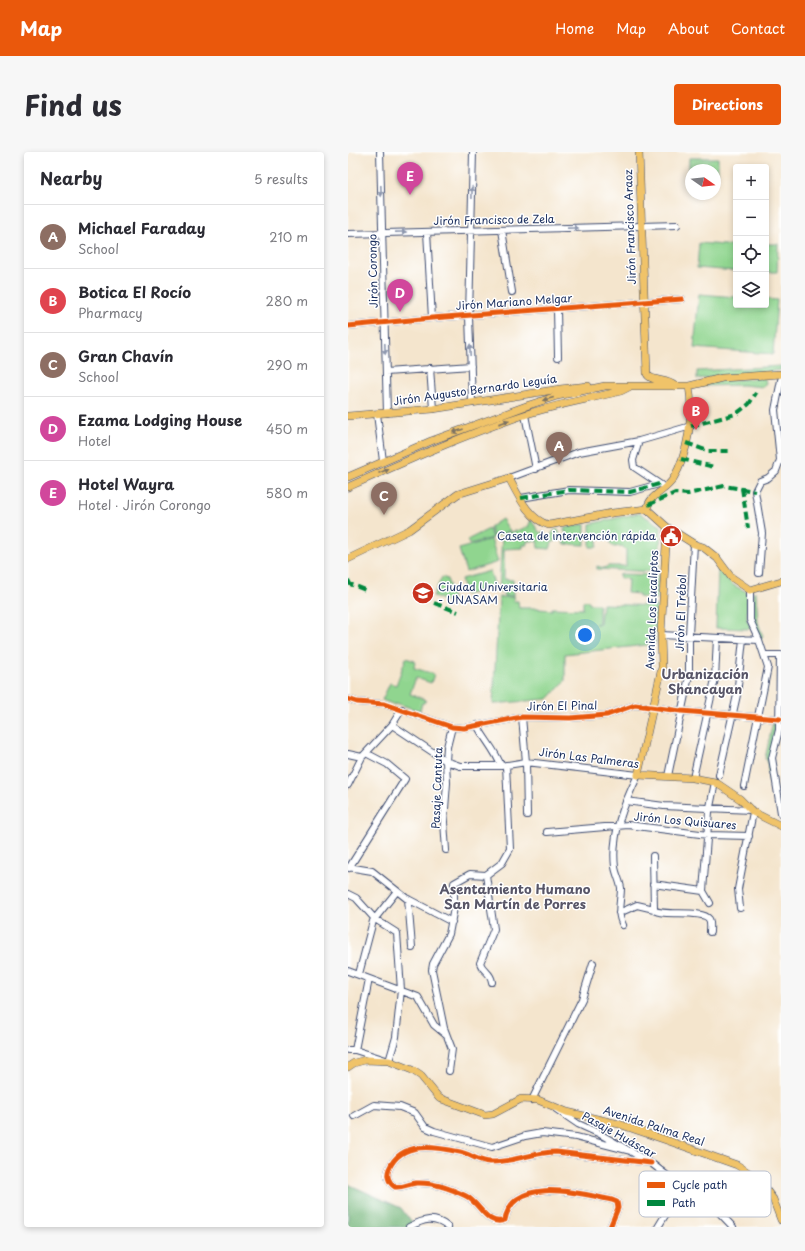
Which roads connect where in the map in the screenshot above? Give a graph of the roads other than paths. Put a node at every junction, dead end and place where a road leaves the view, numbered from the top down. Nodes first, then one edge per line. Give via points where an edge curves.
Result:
1 (380, 152) edge
2 (473, 152) edge
3 (639, 152) edge
4 (677, 225) dead end
5 (641, 227) junction
6 (502, 230) junction
7 (472, 231) junction
8 (427, 232) junction
9 (383, 233) junction
10 (348, 234) edge
11 (512, 292) dead end
12 (682, 299) dead end
13 (644, 301) junction
14 (557, 309) junction
15 (469, 316) junction
16 (432, 318) junction
17 (384, 323) junction
18 (348, 326) edge
19 (558, 357) dead end
20 (471, 366) junction
21 (430, 368) junction
22 (386, 372) junction
23 (781, 374) edge
24 (781, 380) edge
25 (605, 386) junction
26 (631, 386) junction
27 (672, 386) junction
28 (689, 386) junction
29 (472, 403) junction
30 (433, 409) junction
31 (376, 414) junction
32 (388, 414) junction
33 (525, 415) junction
34 (348, 416) edge
35 (691, 426) junction
36 (780, 438) edge
37 (639, 441) junction
38 (383, 461) junction
39 (536, 469) junction
40 (348, 478) edge
41 (509, 478) junction
42 (662, 486) junction
43 (348, 487) edge
44 (520, 498) junction
45 (644, 509) junction
46 (667, 527) junction
47 (694, 544) junction
48 (348, 559) edge
49 (759, 573) dead end
50 (781, 582) edge
51 (750, 590) junction
52 (661, 635) junction
53 (689, 635) junction
54 (717, 638) junction
55 (742, 639) junction
56 (759, 640) junction
57 (764, 655) junction
58 (781, 655) edge
59 (780, 689) edge
60 (348, 699) edge
61 (654, 707) junction
62 (402, 709) junction
63 (681, 711) junction
64 (708, 713) junction
65 (733, 716) junction
66 (522, 717) junction
67 (758, 718) junction
68 (780, 719) edge
69 (392, 725) junction
70 (477, 725) junction
71 (452, 727) junction
72 (780, 730) edge
73 (348, 754) edge
74 (364, 755) junction
75 (446, 761) junction
76 (526, 762) junction
77 (503, 765) junction
78 (638, 775) junction
79 (668, 776) junction
80 (719, 776) dead end
81 (693, 778) junction
82 (715, 782) junction
83 (348, 785) edge
84 (744, 786) dead end
85 (626, 801) junction
86 (710, 808) junction
87 (752, 811) junction
88 (781, 812) edge
89 (527, 815) dead end
90 (781, 826) edge
91 (617, 827) junction
92 (547, 832) dead end
93 (708, 835) junction
94 (749, 836) junction
95 (446, 850) dead end
96 (653, 856) dead end
97 (348, 868) edge
98 (486, 876) junction
99 (653, 884) junction
100 (397, 891) junction
101 (703, 891) junction
102 (348, 894) edge
103 (408, 899) junction
104 (710, 903) dead end
105 (740, 908) dead end
106 (654, 909) junction
107 (619, 913) junction
108 (375, 919) junction
109 (452, 922) junction
110 (623, 925) dead end
111 (710, 932) dead end
112 (412, 947) dead end
113 (593, 963) dead end
114 (348, 971) edge
115 (359, 974) junction
116 (369, 979) junction
117 (492, 982) dead end
118 (401, 990) junction
119 (446, 1035) junction
120 (348, 1050) edge
121 (355, 1050) junction
122 (389, 1061) junction
123 (348, 1067) edge
124 (450, 1071) dead end
125 (532, 1100) junction
126 (552, 1105) junction
127 (354, 1116) dead end
128 (631, 1151) junction
129 (651, 1163) junction
130 (661, 1171) edge
131 (746, 1171) edge
132 (771, 1196) edge
133 (664, 1217) edge
134 (724, 1217) edge
135 (505, 1220) junction
136 (781, 1220) edge
137 (409, 1227) edge
138 (448, 1227) edge
139 (508, 1227) edge
140 (610, 1227) edge
141 (658, 1227) edge
142 (733, 1227) edge

1 -> 9 street, Jirón Corongo
7 -> 2 street
3 - 5 main road, Jirón Francisco Araoz
4 - 5 street, Jirón Francisco de Zela
6 -> 5 street, Jirón Francisco de Zela
5 - 13 main road, Jirón Francisco Araoz
6 - 7 street, Jirón Francisco de Zela
6 - 11 street
7 - 8 street, Jirón Francisco de Zela
7 - 15 street
9 -> 8 street, Jirón Francisco de Zela
8 - 16 street
9 - 10 street, Jirón Francisco de Zela
9 - 17 street, Jirón Corongo
12 - 13 street, Jirón Mariano Melgar
13 - 14 street, Jirón Mariano Melgar
13 - 27 main road, Jirón Francisco Araoz via 647,374 651,378 665,380
14 - 15 street, Jirón Mariano Melgar
14 - 19 street
15 - 16 street, Jirón Mariano Melgar
20 -> 15 street
16 - 17 street, Jirón Mariano Melgar
17 - 18 street, Jirón Mariano Melgar
17 -> 22 street, Jirón Corongo
20 - 21 street
20 - 29 street
21 - 22 street
21 - 30 street
22 - 32 street, Jirón Corongo
23 - 28 main road via 722,378
24 - 36 street via 775,410
25 - 26 main road
25 - 29 main road, Jirón Augusto Bernardo Leguía via 560,388
25 -> 38 main road via 544,399
26 - 27 main road
26 - 33 main road via 618,392
27 - 28 main road
28 - 35 main road via 692,400
29 - 30 main road, Jirón Augusto Bernardo Leguía
30 - 32 main road, Jirón Augusto Bernardo Leguía
31 - 32 main road, Jirón Augusto Bernardo Leguía
31 - 34 main road, Jirón Augusto Bernardo Leguía
31 - 38 street
33 - 39 street
43 -> 33 main road via 426,453
35 - 37 street
35 - 42 main road via 673,480
36 - 49 street via 780,460 776,470 768,478 760,481 755,491 762,533
37 - 39 street via 580,452
37 - 42 street via 633,460 634,467
38 - 40 main road
39 - 41 street
41 - 44 main road
41 - 48 main road via 458,494 409,530
42 - 44 street via 630,492 568,490
42 - 45 main road
44 - 45 main road via 534,517 549,525
45 - 46 main road
46 - 47 main road
46 - 52 main road, Avenida Los Eucaliptos
47 - 51 main road via 703,547 717,558 731,577
47 - 53 street, Jirón El Trébol
50 - 51 main road
51 - 56 street via 750,620
52 - 53 street
52 - 61 main road, Avenida Los Eucaliptos via 662,667
53 - 54 street
53 - 63 street, Jirón El Trébol via 689,676
54 - 55 street
54 - 64 street via 715,679
55 - 56 street
55 - 65 street
56 - 57 street
57 - 58 street
57 - 67 street via 768,667
58 - 59 street
59 - 68 street
60 - 62 street, Jirón El Pinal
61 - 63 street, Jirón El Pinal
61 - 66 street, Jirón El Pinal via 634,705 607,715
61 - 78 main road, Avenida Los Eucaliptos
62 - 69 street
62 - 71 street, Jirón El Pinal
63 - 64 street, Jirón El Pinal
63 - 79 street, Jirón El Trébol
64 - 65 street, Jirón El Pinal
64 - 81 street
65 - 67 street, Jirón El Pinal
65 - 80 street
66 - 70 street, Jirón El Pinal
66 - 76 street
67 - 68 street, Jirón El Pinal
67 - 84 street
68 - 72 street
69 - 74 street
69 - 75 street, Jirón Las Palmeras
70 - 71 street, Jirón El Pinal
70 - 77 street
71 - 75 street, Pasaje Cantuta
72 - 88 street via 772,758
73 - 74 street
74 - 83 street
74 - 97 street via 387,764 405,779
75 - 77 street, Jirón Las Palmeras via 460,766
75 - 95 street, Pasaje Cantuta
76 - 77 street, Jirón Las Palmeras
76 - 78 street, Jirón Las Palmeras
76 - 89 street
77 - 98 street via 510,849 502,863
78 - 79 main road, Jirón Las Palmeras
78 - 85 street, Avenida Los Eucaliptos
79 - 81 main road, Jirón Las Palmeras
81 - 82 main road, Jirón Las Palmeras
82 - 86 street
82 - 87 main road, Jirón Las Palmeras via 740,799
85 - 86 street
85 - 91 street, Avenida Los Eucaliptos
86 - 87 street
86 - 93 street
87 - 90 main road, Jirón Las Palmeras
87 - 94 street
91 - 92 street, Jirón Los Quisuares
91 - 93 street, Jirón Los Quisuares via 628,825
91 - 107 street, Avenida Los Eucaliptos via 614,852 615,868 621,887
93 - 94 street, Jirón Los Quisuares
93 - 101 street
94 - 105 street via 738,889
96 - 99 street
97 - 100 street via 372,871
98 - 109 street via 470,874 454,883
98 - 117 street via 494,929 480,963 490,974
99 - 101 street
99 - 106 street
100 - 103 street
100 - 108 street
101 - 104 street
102 - 108 street via 356,898
103 - 109 street
103 - 112 street
106 - 107 street via 637,905
106 - 111 street via 661,913 681,912 706,917
107 - 110 street, Avenida Los Eucaliptos
108 - 115 street via 370,928
108 - 118 street via 397,933
109 - 119 street via 449,934 432,964
113 - 125 street via 582,999
114 - 115 street
115 - 116 street
116 - 118 street
116 - 121 street
118 - 119 street via 418,997 434,1025
118 - 122 street via 396,1037
119 - 124 street via 453,1054
120 - 121 street
121 - 122 street
122 - 123 main road, Avenida Palma Real via 365,1060
122 - 125 main road, Avenida Palma Real via 421,1076 439,1098 485,1115 493,1114 521,1099
125 - 126 main road, Avenida Palma Real
126 - 128 street, Pasaje Huáscar via 578,1124
126 - 131 main road, Avenida Palma Real via 567,1112 619,1124 737,1165
127 - 128 street via 374,1105 400,1107 415,1113 425,1127 434,1131 492,1147 542,1133 576,1137
128 - 129 street, Pasaje Huáscar
129 - 130 street, Pasaje Huáscar
129 - 135 street via 549,1152 489,1162 461,1152 420,1146 399,1155 388,1171 388,1179 395,1187 415,1183 440,1185 475,1202 490,1220
132 - 136 main road, Avenida Palma Real
133 - 141 street
134 - 142 street, Pasaje Huáscar
135 - 139 street
135 - 140 street via 508,1211 522,1196 534,1191 561,1190 617,1202 618,1208
137 - 138 street via 428,1219 435,1219

